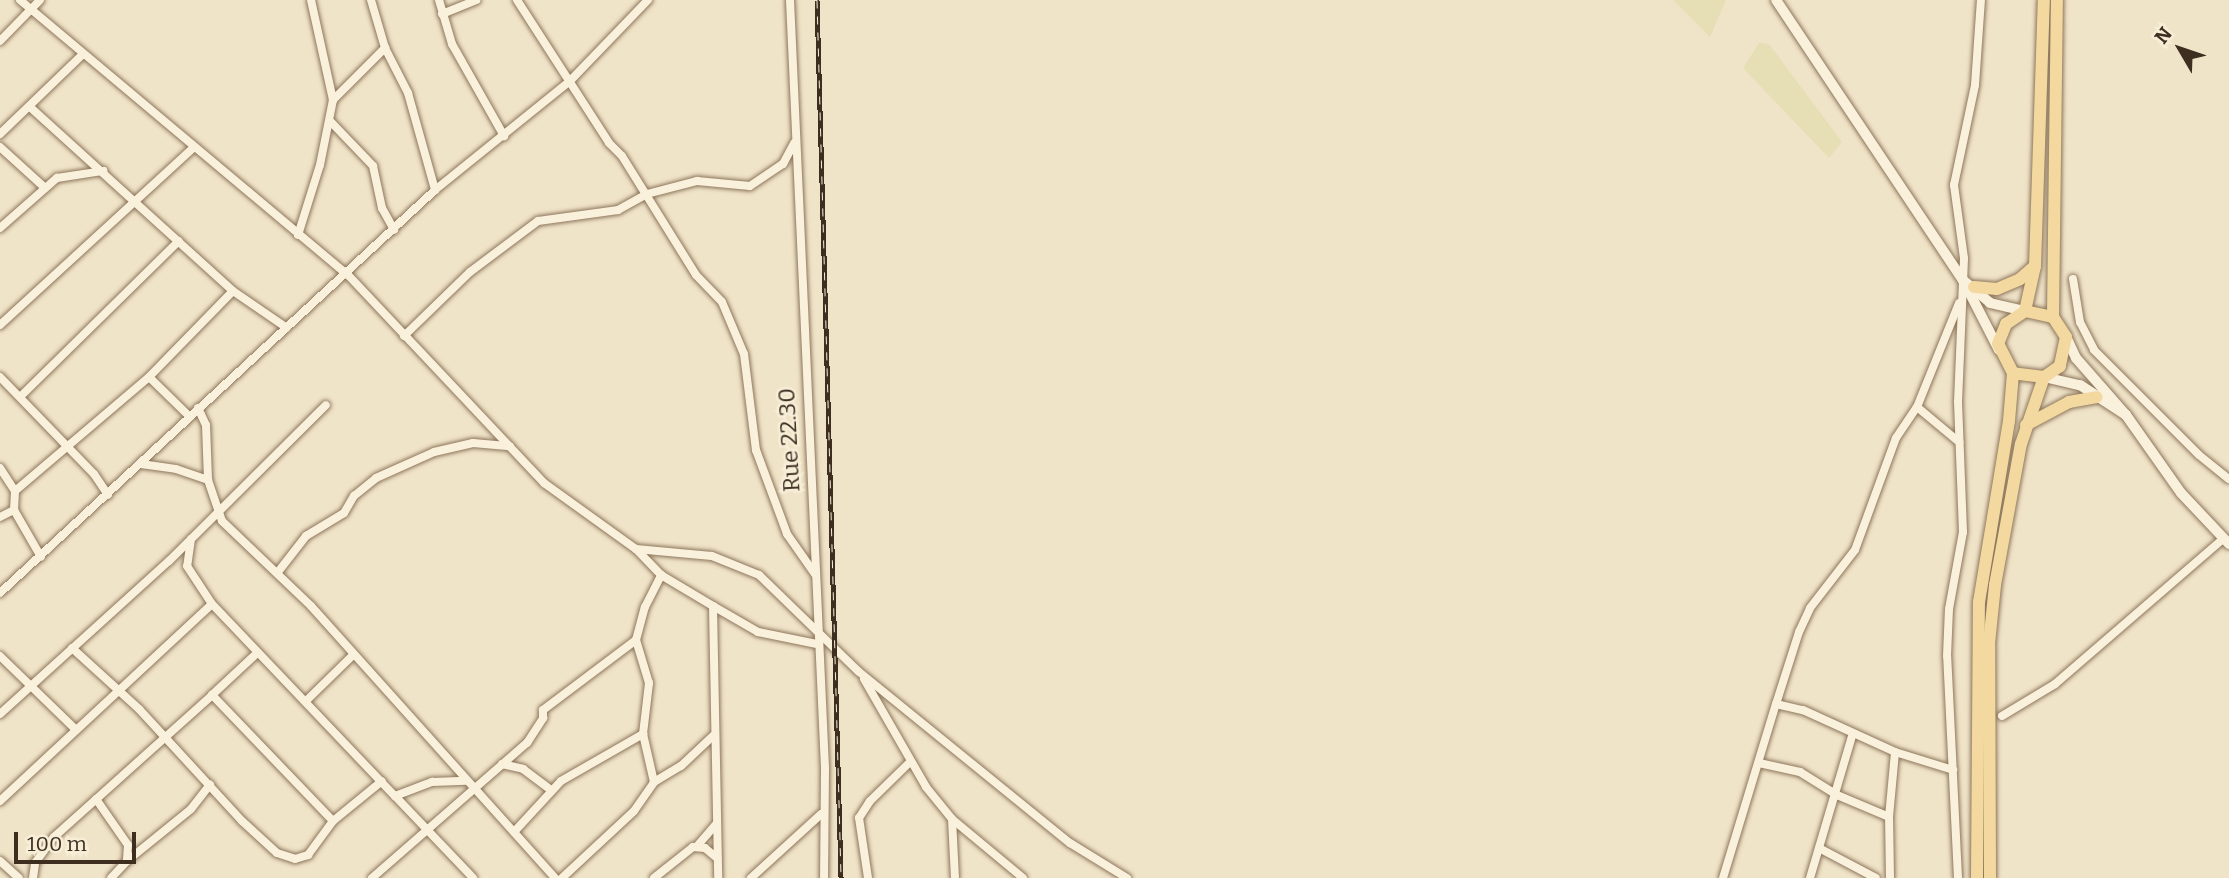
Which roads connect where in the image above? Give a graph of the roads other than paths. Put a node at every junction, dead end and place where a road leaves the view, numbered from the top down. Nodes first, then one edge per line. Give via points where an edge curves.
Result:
1 (20, 0) edge
2 (40, 0) edge
3 (311, 0) edge
4 (371, 0) edge
5 (439, 0) edge
6 (476, 0) edge
7 (517, 0) edge
8 (648, 0) edge
9 (790, 0) edge
10 (1776, 0) edge
11 (1981, 0) edge
12 (2044, 0) edge
13 (2057, 0) edge
14 (31, 9) junction
15 (442, 14) junction
16 (0, 41) edge
17 (385, 48) junction
18 (82, 55) junction
19 (569, 82) junction
20 (333, 100) junction
21 (30, 107) junction
22 (331, 122) junction
23 (0, 134) edge
24 (504, 136) junction
25 (794, 141) junction
26 (0, 147) edge
27 (194, 147) junction
28 (104, 171) junction
29 (45, 188) junction
30 (435, 190) junction
31 (648, 194) junction
32 (134, 200) junction
33 (0, 228) edge
34 (394, 230) junction
35 (298, 235) junction
36 (179, 241) junction
37 (2035, 266) junction
38 (348, 275) junction
39 (2073, 279) dead end
40 (1968, 283) junction
41 (233, 291) junction
42 (1961, 298) junction
43 (2025, 312) junction
44 (2053, 317) junction
45 (0, 326) edge
46 (287, 328) junction
47 (404, 336) junction
48 (2066, 337) junction
49 (1999, 351) junction
50 (2012, 373) junction
51 (0, 377) edge
52 (149, 377) junction
53 (2044, 377) junction
54 (21, 396) junction
55 (2097, 397) junction
56 (326, 405) dead end
57 (1917, 407) junction
58 (198, 408) junction
59 (2126, 415) junction
60 (190, 416) junction
61 (2026, 425) junction
62 (1959, 442) junction
63 (65, 446) junction
64 (510, 446) junction
65 (141, 464) junction
66 (0, 468) edge
67 (2229, 479) edge
68 (208, 480) junction
69 (15, 491) junction
70 (108, 495) junction
71 (14, 510) junction
72 (217, 512) junction
73 (0, 517) edge
74 (191, 539) junction
75 (2226, 542) edge
76 (636, 549) junction
77 (41, 557) junction
78 (278, 572) junction
79 (661, 575) junction
80 (815, 575) junction
81 (0, 593) edge
82 (212, 604) junction
83 (713, 606) junction
84 (817, 633) junction
85 (636, 640) junction
86 (817, 645) junction
87 (72, 648) junction
88 (257, 653) junction
89 (353, 655) junction
90 (0, 656) edge
91 (858, 671) junction
92 (29, 684) junction
93 (118, 688) junction
94 (212, 695) junction
95 (306, 701) junction
96 (1776, 704) junction
97 (0, 713) edge
98 (2002, 716) dead end
99 (75, 729) junction
100 (1853, 733) junction
101 (643, 734) junction
102 (164, 735) junction
103 (713, 735) junction
104 (1895, 752) junction
105 (909, 763) junction
106 (1759, 763) junction
107 (502, 764) junction
108 (1953, 770) junction
109 (382, 781) junction
110 (466, 781) junction
111 (654, 782) junction
112 (210, 786) junction
113 (473, 789) junction
114 (551, 790) junction
115 (1837, 795) junction
116 (395, 796) junction
117 (96, 799) junction
118 (0, 801) edge
119 (821, 814) junction
120 (1889, 817) junction
121 (952, 819) junction
122 (333, 821) junction
123 (716, 824) junction
124 (427, 831) junction
125 (514, 832) junction
126 (698, 845) junction
127 (1819, 848) junction
128 (717, 858) junction
129 (0, 861) edge
130 (127, 861) junction
131 (379, 876) edge
132 (19, 878) edge
133 (33, 878) edge
134 (111, 878) edge
135 (473, 878) edge
136 (555, 878) edge
137 (562, 878) edge
138 (654, 878) edge
139 (718, 878) edge
140 (751, 878) edge
141 (824, 878) edge
142 (868, 878) edge
143 (955, 878) edge
144 (1023, 878) edge
145 (1127, 878) edge
146 (1723, 878) edge
147 (1810, 878) edge
148 (1877, 878) edge
149 (1890, 878) edge
150 (1958, 878) edge
151 (1977, 878) edge
152 (1990, 878) edge

1 - 14 street
2 - 14 street
3 - 20 street
4 - 17 street
5 - 15 street
6 - 15 street
7 - 19 street
8 - 19 street
9 - 25 street, Rue 22.30
10 - 40 street
11 - 40 street via 1975,85 1954,185
12 - 37 main road
13 - 44 main road
14 - 16 street
14 - 18 street
15 - 24 street via 452,44
17 - 20 street
17 - 30 street via 408,93
18 - 21 street
18 - 27 street
19 - 24 street
19 - 31 street
20 - 22 street
21 - 23 street
21 - 28 street
22 - 34 street via 373,166 382,208
22 - 35 street
24 - 30 street
25 - 31 street via 783,164 750,186 697,181
25 - 80 street, Rue 22.30
26 - 29 street
27 - 32 street
27 - 35 street
28 - 29 street via 57,178
28 - 32 street
29 - 33 street
30 - 34 street
31 - 47 street via 618,210 538,221 470,272
31 - 80 street via 696,275 722,302 738,333 756,450 787,534
32 - 36 street
32 - 45 street
34 - 38 street
35 - 38 street
36 - 41 street
36 - 54 street
37 - 40 main road via 1997,289
37 - 43 main road
38 - 46 street
38 - 47 street
39 - 67 street via 2080,322 2094,350
40 - 42 street
40 - 43 street via 1990,303
40 - 49 street
41 - 46 street
41 - 52 street
42 - 57 street
42 - 62 street
43 - 44 main road
43 - 49 main road via 2006,324
44 - 48 main road
46 - 58 street
47 - 64 street
48 - 53 main road via 2060,366
48 - 59 street via 2076,358
49 - 50 main road
50 - 53 main road
50 - 151 main road via 2010,421 1979,602
51 - 54 street
52 - 60 street
52 - 63 street
53 - 55 street via 2081,384
53 - 61 main road
54 - 63 street
55 - 59 street
55 - 61 main road via 2069,402
56 - 72 street
57 - 62 street
57 - 96 street via 1896,438 1855,550 1810,608
58 - 60 street
58 - 68 street via 206,425
59 - 75 street via 2181,494
60 - 65 street
61 - 152 main road via 1999,553 1990,634
62 - 108 street via 1963,532 1949,609 1947,656
63 - 69 street
63 - 70 street
64 - 76 street via 544,483
64 - 78 street via 473,443 434,452 376,478 354,496 344,513 306,536
65 - 68 street
65 - 70 street
66 - 69 street
68 - 72 street
69 - 71 street
70 - 77 street
71 - 73 street
71 - 77 street
72 - 74 street
72 - 78 street via 228,528
74 - 82 street via 187,566
74 - 87 street
75 - 98 street via 2055,684
76 - 79 street
76 - 84 street via 712,556 759,575
77 - 81 street
78 - 89 street
79 - 83 street
79 - 85 street
80 - 84 street, Rue 22.30
82 - 88 street
82 - 93 street
83 - 86 street via 758,632
83 - 103 street
84 - 86 street, Rue 22.30
84 - 91 street
85 - 101 street via 649,683
85 - 107 street via 543,710 527,743
86 - 119 street, Rue 22.30 via 825,769
87 - 92 street
87 - 93 street
88 - 94 street
88 - 95 street
89 - 95 street
89 - 110 street
90 - 92 street
91 - 105 street
91 - 145 street via 1070,843
92 - 97 street
92 - 99 street
93 - 99 street
93 - 102 street
94 - 102 street
94 - 122 street
95 - 109 street
96 - 100 street via 1803,710
96 - 106 street
99 - 118 street
100 - 104 street
100 - 115 street
101 - 111 street
101 - 114 street
102 - 112 street
102 - 117 street
103 - 111 street via 681,766
103 - 123 street
104 - 108 street
104 - 120 street
105 - 121 street
105 - 142 street via 859,817
106 - 115 street via 1800,772
106 - 146 street
107 - 113 street
107 - 114 street via 523,769
108 - 150 street
109 - 116 street
109 - 122 street
110 - 113 street
110 - 116 street via 432,782
111 - 137 street via 635,811
112 - 122 street via 284,856 308,855
112 - 130 street via 191,809
113 - 124 street
113 - 125 street
114 - 125 street
115 - 120 street
115 - 127 street
116 - 124 street
117 - 130 street via 126,837
117 - 133 street via 41,850
119 - 140 street
119 - 141 street, Rue 22.30
120 - 149 street
121 - 143 street
121 - 144 street
123 - 126 street
123 - 128 street
124 - 131 street
124 - 135 street
125 - 136 street
126 - 128 street
126 - 138 street via 679,854
127 - 147 street
127 - 148 street
128 - 139 street
129 - 132 street
130 - 134 street

